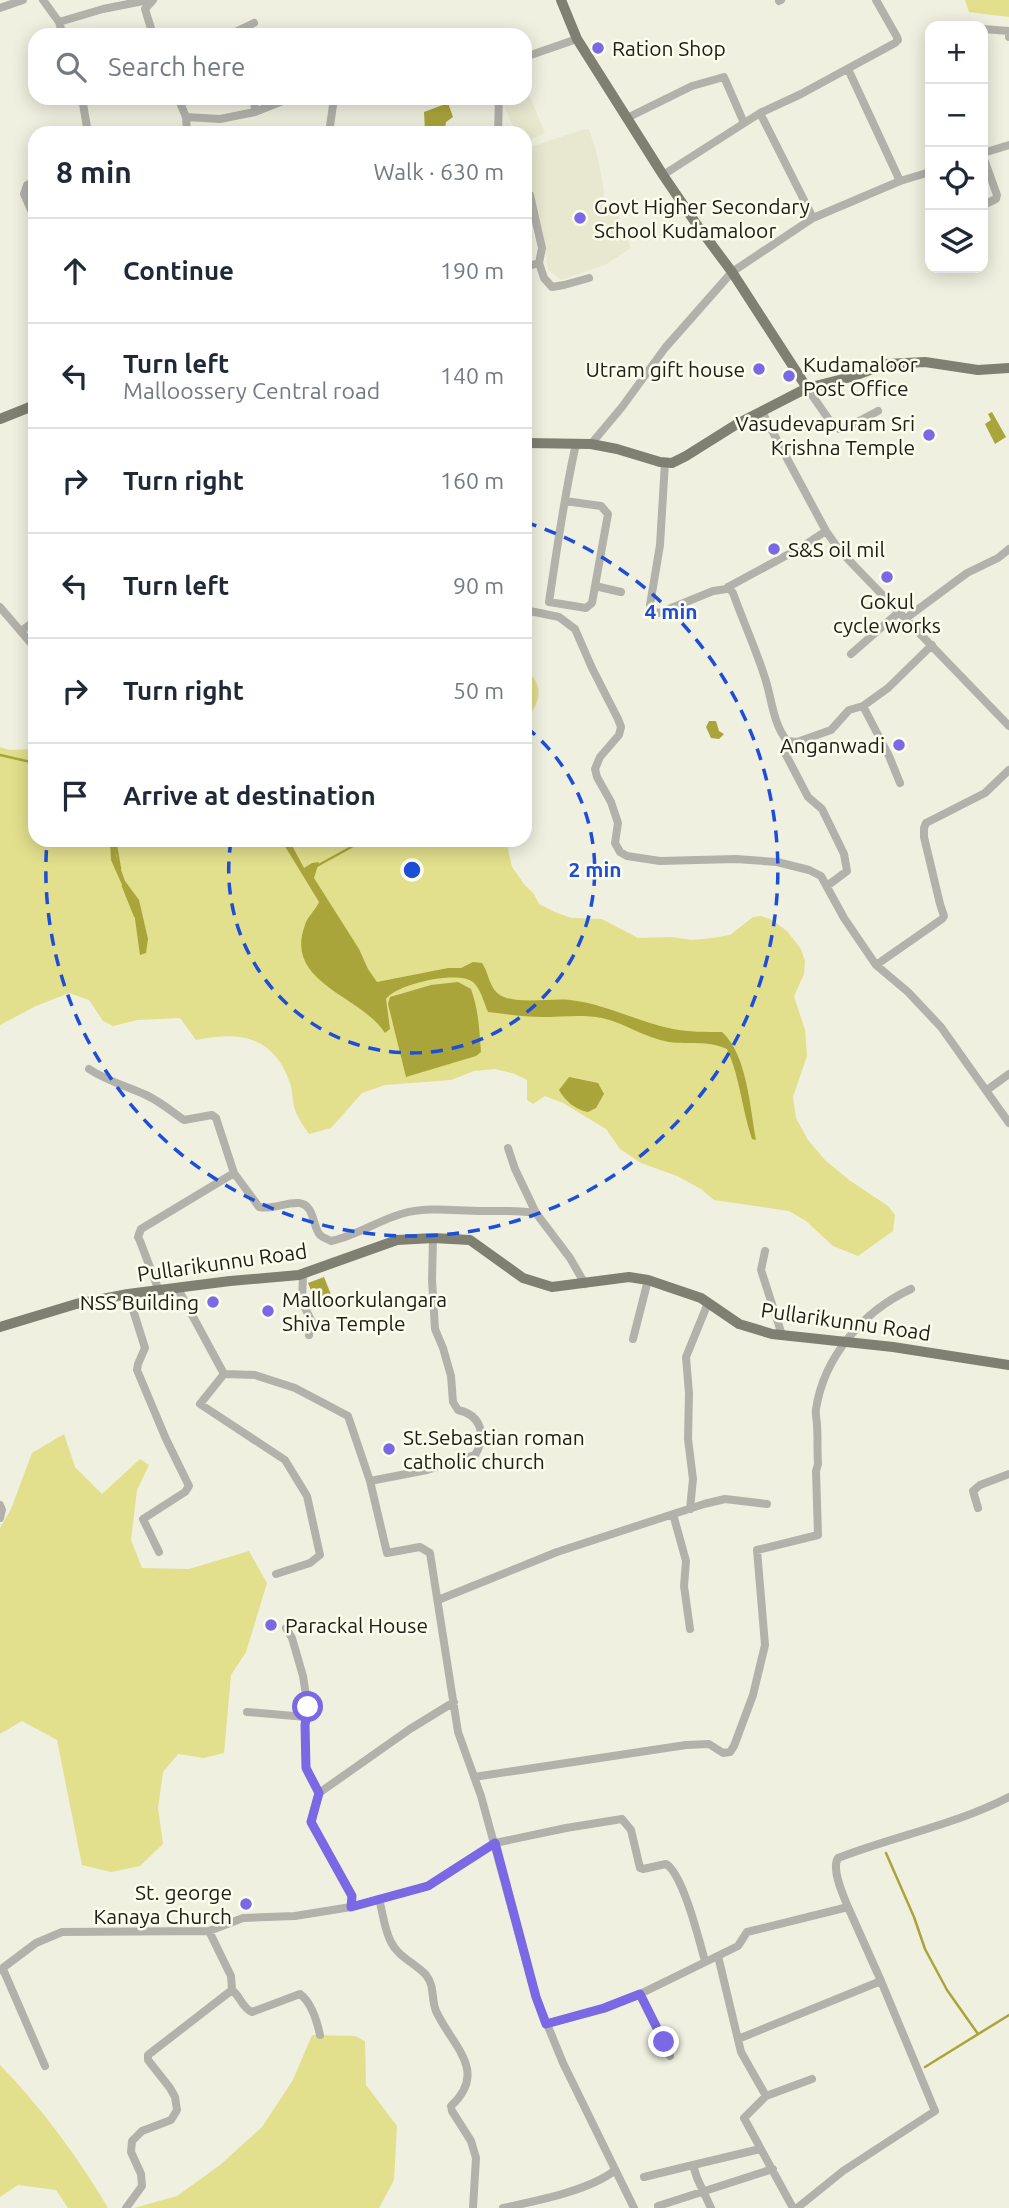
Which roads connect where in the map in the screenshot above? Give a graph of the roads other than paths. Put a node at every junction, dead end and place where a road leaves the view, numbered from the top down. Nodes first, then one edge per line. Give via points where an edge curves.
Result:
1 (23, 0) edge
2 (43, 0) edge
3 (100, 0) edge
4 (150, 0) edge
5 (561, 0) edge
6 (876, 0) edge
7 (0, 8) edge
8 (103, 9) junction
9 (59, 22) junction
10 (254, 23) dead end
11 (61, 28) edge
12 (151, 28) edge
13 (243, 28) edge
14 (988, 29) edge
15 (1009, 31) edge
16 (1009, 37) edge
17 (577, 39) junction
18 (532, 55) edge
19 (848, 69) junction
20 (83, 105) edge
21 (181, 105) edge
22 (254, 105) edge
23 (272, 105) edge
24 (333, 105) edge
25 (499, 105) edge
26 (255, 112) junction
27 (760, 113) junction
28 (186, 117) junction
29 (627, 118) junction
30 (744, 123) junction
31 (87, 126) edge
32 (187, 126) edge
33 (330, 126) edge
34 (498, 126) edge
35 (1009, 145) edge
36 (988, 152) edge
37 (988, 170) edge
38 (925, 174) edge
39 (663, 175) junction
40 (900, 181) junction
41 (28, 184) edge
42 (28, 203) edge
43 (988, 203) edge
44 (532, 204) edge
45 (813, 218) junction
46 (539, 263) junction
47 (532, 265) edge
48 (732, 272) junction
49 (589, 278) dead end
50 (1009, 368) edge
51 (807, 388) junction
52 (28, 408) edge
53 (878, 411) dead end
54 (762, 412) junction
55 (0, 419) edge
56 (532, 443) edge
57 (576, 444) junction
58 (591, 444) junction
59 (665, 462) junction
60 (565, 501) junction
61 (826, 531) junction
62 (1009, 550) edge
63 (595, 586) junction
64 (728, 587) junction
65 (621, 592) dead end
66 (0, 607) edge
67 (532, 611) edge
68 (902, 615) junction
69 (28, 626) edge
70 (21, 631) junction
71 (28, 640) edge
72 (932, 645) junction
73 (851, 654) dead end
74 (863, 706) junction
75 (1009, 726) edge
76 (787, 741) junction
77 (1009, 770) edge
78 (900, 783) dead end
79 (827, 886) junction
80 (876, 965) junction
81 (89, 1069) dead end
82 (1009, 1074) edge
83 (987, 1090) junction
84 (1009, 1123) edge
85 (508, 1148) dead end
86 (234, 1173) junction
87 (536, 1213) junction
88 (433, 1238) junction
89 (765, 1251) dead end
90 (303, 1274) junction
91 (648, 1280) junction
92 (584, 1284) junction
93 (178, 1289) junction
94 (911, 1289) dead end
95 (159, 1291) junction
96 (128, 1294) junction
97 (708, 1303) junction
98 (0, 1327) edge
99 (309, 1335) dead end
100 (782, 1335) junction
101 (633, 1339) dead end
102 (845, 1341) junction
103 (1009, 1365) edge
104 (224, 1374) junction
105 (1009, 1474) edge
106 (370, 1481) junction
107 (767, 1504) dead end
108 (0, 1505) edge
109 (978, 1508) dead end
110 (690, 1509) junction
111 (673, 1514) junction
112 (0, 1518) edge
113 (159, 1552) dead end
114 (276, 1574) dead end
115 (438, 1600) junction
116 (286, 1628) dead end
117 (690, 1629) dead end
118 (454, 1702) junction
119 (247, 1712) dead end
120 (306, 1717) junction
121 (474, 1777) junction
122 (319, 1793) junction
123 (1009, 1797) edge
124 (495, 1843) junction
125 (379, 1899) junction
126 (351, 1907) junction
127 (848, 1907) junction
128 (209, 1931) junction
129 (718, 1956) junction
130 (705, 1961) junction
131 (1, 1969) edge
132 (881, 1981) junction
133 (232, 1990) junction
134 (640, 1994) junction
135 (546, 2024) junction
136 (320, 2035) dead end
137 (738, 2039) junction
138 (670, 2056) dead end
139 (45, 2066) dead end
140 (812, 2079) dead end
141 (766, 2096) junction
142 (760, 2149) junction
143 (693, 2165) junction
144 (773, 2169) junction
145 (614, 2171) junction
146 (644, 2176) dead end
147 (703, 2191) junction
148 (658, 2206) dead end
149 (126, 2208) edge
150 (473, 2208) edge
151 (503, 2208) edge
152 (634, 2208) edge
153 (711, 2208) edge
154 (795, 2208) edge

1 - 7 street
2 - 9 street
3 - 8 street
4 - 8 street
4 - 12 street via 145,9
5 - 17 main road
6 - 19 street via 898,40
8 - 9 street
9 - 11 street
10 - 13 street
14 - 15 street
15 - 16 street
17 - 18 street
17 - 29 main road
19 - 27 street
19 - 40 street
20 - 31 street
21 - 28 street
22 - 26 street
23 - 26 street
24 - 33 street
25 - 34 street
26 - 28 street via 220,119
27 - 30 street
27 - 45 street
28 - 32 street
29 - 30 street via 692,86 724,77
29 - 39 main road
30 - 39 street
35 - 36 street
37 - 43 street via 996,195
38 - 40 street
39 - 48 main road
40 - 45 street
41 - 42 street via 24,194
44 - 46 street via 542,248
45 - 48 street
46 - 47 street
46 - 49 street via 552,287
48 - 51 main road
48 - 58 street via 665,348
50 - 51 main road via 886,364
51 - 53 street via 839,429
51 - 54 main road
52 - 55 main road
54 - 59 main road via 686,456
54 - 61 street
56 - 57 main road
57 - 58 main road
57 - 60 street
58 - 59 main road
59 - 64 street via 652,611 659,613
60 - 63 street via 601,506 608,514
60 - 63 street via 549,602 586,608 592,603
61 - 64 street
61 - 68 street
62 - 68 street
63 - 65 street
64 - 76 street
66 - 70 street
67 - 79 street via 559,617 575,629 621,727 595,769 618,823 615,843 620,852 660,861 777,862 815,873
68 - 72 street
68 - 73 street
69 - 70 street
70 - 71 street
72 - 74 street
72 - 75 street
74 - 76 street via 849,710 831,730
74 - 78 street
76 - 79 street via 785,753 808,797 822,809 844,854 848,872
77 - 80 street via 985,793 926,823 924,837 944,916
79 - 80 street
80 - 83 street via 941,1027
81 - 86 street via 168,1106 184,1120 212,1115 223,1134
82 - 83 street
83 - 84 street
85 - 87 street
86 - 87 street via 259,1207 306,1206 320,1235 331,1241 418,1210
86 - 95 street via 141,1229 139,1241
87 - 92 street
88 - 90 main road, Pullarikunnu Road via 397,1240
88 - 92 main road, Pullarikunnu Road via 470,1240 523,1278 552,1287
88 - 106 street via 435,1329 448,1367 453,1402 458,1410 474,1417 481,1446 475,1455
89 - 100 street via 761,1270
90 - 93 main road, Pullarikunnu Road
90 - 99 street via 302,1302 312,1322
91 - 92 main road, Pullarikunnu Road via 629,1277
91 - 97 main road, Pullarikunnu Road
91 - 101 street
93 - 95 main road, Pullarikunnu Road
93 - 104 street
94 - 102 street via 892,1298
95 - 96 main road, Pullarikunnu Road
96 - 98 main road, Pullarikunnu Road
96 - 113 street via 145,1349 137,1370 189,1486 143,1519
97 - 100 main road, Pullarikunnu Road via 739,1324
97 - 110 street via 685,1357 693,1479
100 - 102 main road, Pullarikunnu Road
102 - 103 main road, Pullarikunnu Road
102 - 121 street via 830,1365 815,1411 818,1535 757,1550 765,1644 753,1695 730,1752 709,1744 687,1745
104 - 106 street via 255,1375 295,1388 348,1416
104 - 114 street via 200,1404 285,1460 307,1496 320,1555
105 - 109 street via 973,1491
106 - 115 street via 387,1553 420,1547 430,1553
107 - 110 street via 725,1499
108 - 112 street
110 - 111 street
111 - 115 street via 557,1552
111 - 117 street via 686,1561
115 - 118 street
116 - 120 street via 303,1675
118 - 121 street via 458,1732
118 - 122 street
119 - 120 street
120 - 122 street via 306,1768
121 - 124 street
122 - 126 street via 311,1822 352,1896
123 - 127 street via 838,1858 835,1869
124 - 125 street via 428,1886
124 - 130 street via 622,1819 631,1830 640,1868 666,1864 673,1870
124 - 135 street
125 - 126 street
125 - 150 street via 391,1943 428,1977 435,2009 460,2049 469,2075 465,2092 451,2106 476,2158
126 - 128 street via 243,1918
127 - 129 street via 747,1932 738,1946
127 - 132 street
128 - 131 street via 62,1932 36,1943
128 - 133 street via 231,1976
129 - 130 street
129 - 137 street
130 - 134 street
131 - 139 street
132 - 137 street
132 - 154 street via 935,2111
133 - 136 street via 252,2012 300,1994 306,1998
133 - 149 street via 148,2055 175,2097 177,2110 171,2120 142,2131 132,2141 142,2186
134 - 135 street
134 - 138 street
135 - 145 street
137 - 141 street
140 - 141 street
141 - 142 street via 744,2118
142 - 143 street
142 - 144 street
143 - 146 street
143 - 147 street
144 - 147 street
144 - 154 street
145 - 151 street via 545,2199
145 - 152 street
147 - 148 street
147 - 153 street

